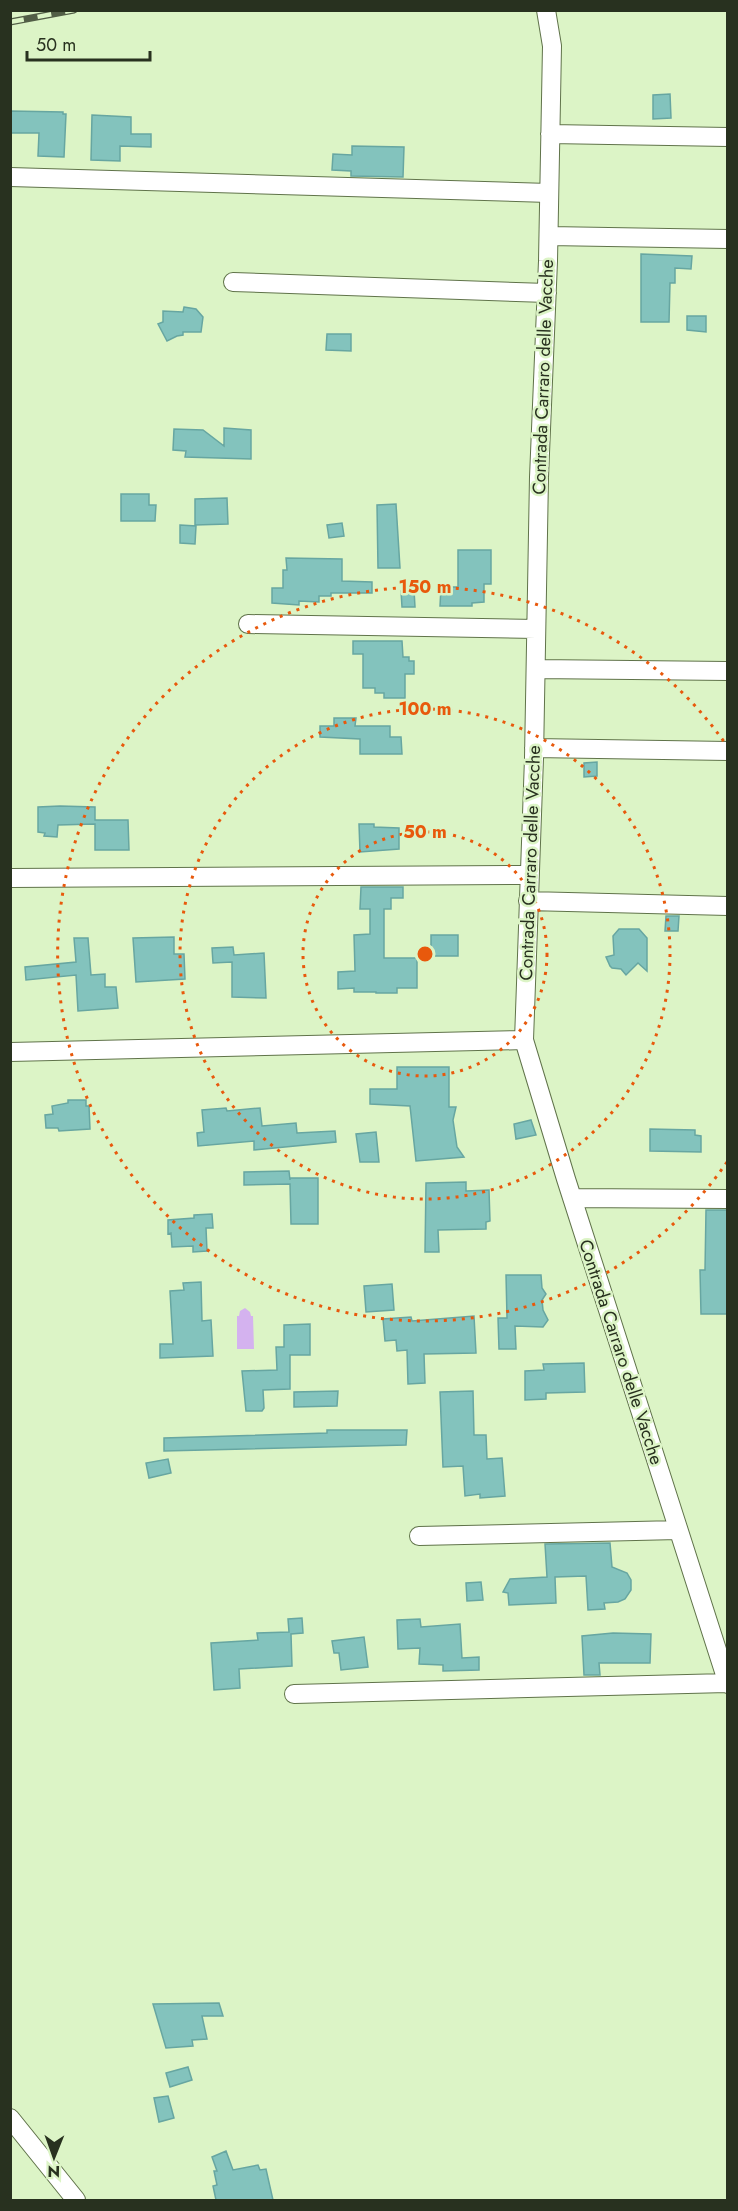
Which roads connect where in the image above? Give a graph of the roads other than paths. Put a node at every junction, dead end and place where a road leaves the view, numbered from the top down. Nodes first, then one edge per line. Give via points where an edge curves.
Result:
1 (546, 10) edge
2 (550, 134) junction
3 (728, 136) edge
4 (10, 177) edge
5 (549, 193) junction
6 (549, 236) junction
7 (728, 239) edge
8 (233, 282) dead end
9 (547, 293) junction
10 (248, 624) dead end
11 (536, 629) junction
12 (536, 669) junction
13 (728, 671) edge
14 (534, 748) junction
15 (728, 751) edge
16 (529, 875) junction
17 (10, 878) edge
18 (528, 901) junction
19 (728, 906) edge
20 (524, 1040) junction
21 (10, 1052) edge
22 (572, 1198) junction
23 (728, 1199) edge
24 (678, 1530) junction
25 (419, 1536) dead end
26 (727, 1684) edge
27 (294, 1694) dead end
28 (10, 2118) edge
29 (76, 2200) edge

1 - 2 street, Contrada Carraro delle Vacche via 552,46
2 - 3 street
2 - 5 street, Contrada Carraro delle Vacche
4 - 5 street
5 - 6 street, Contrada Carraro delle Vacche
6 - 7 street
6 - 9 street, Contrada Carraro delle Vacche
8 - 9 street
9 - 11 street, Contrada Carraro delle Vacche
10 - 11 street
11 - 12 street, Contrada Carraro delle Vacche
12 - 13 street
12 - 14 street, Contrada Carraro delle Vacche
14 - 15 street
14 - 16 street, Contrada Carraro delle Vacche
16 - 17 street
16 - 18 street, Contrada Carraro delle Vacche
18 - 19 street
18 - 20 street, Contrada Carraro delle Vacche
20 - 21 street
20 - 22 street, Contrada Carraro delle Vacche
22 - 23 street
22 - 24 street, Contrada Carraro delle Vacche
24 - 25 street
24 - 26 street, Contrada Carraro delle Vacche
26 - 27 street
28 - 29 street

